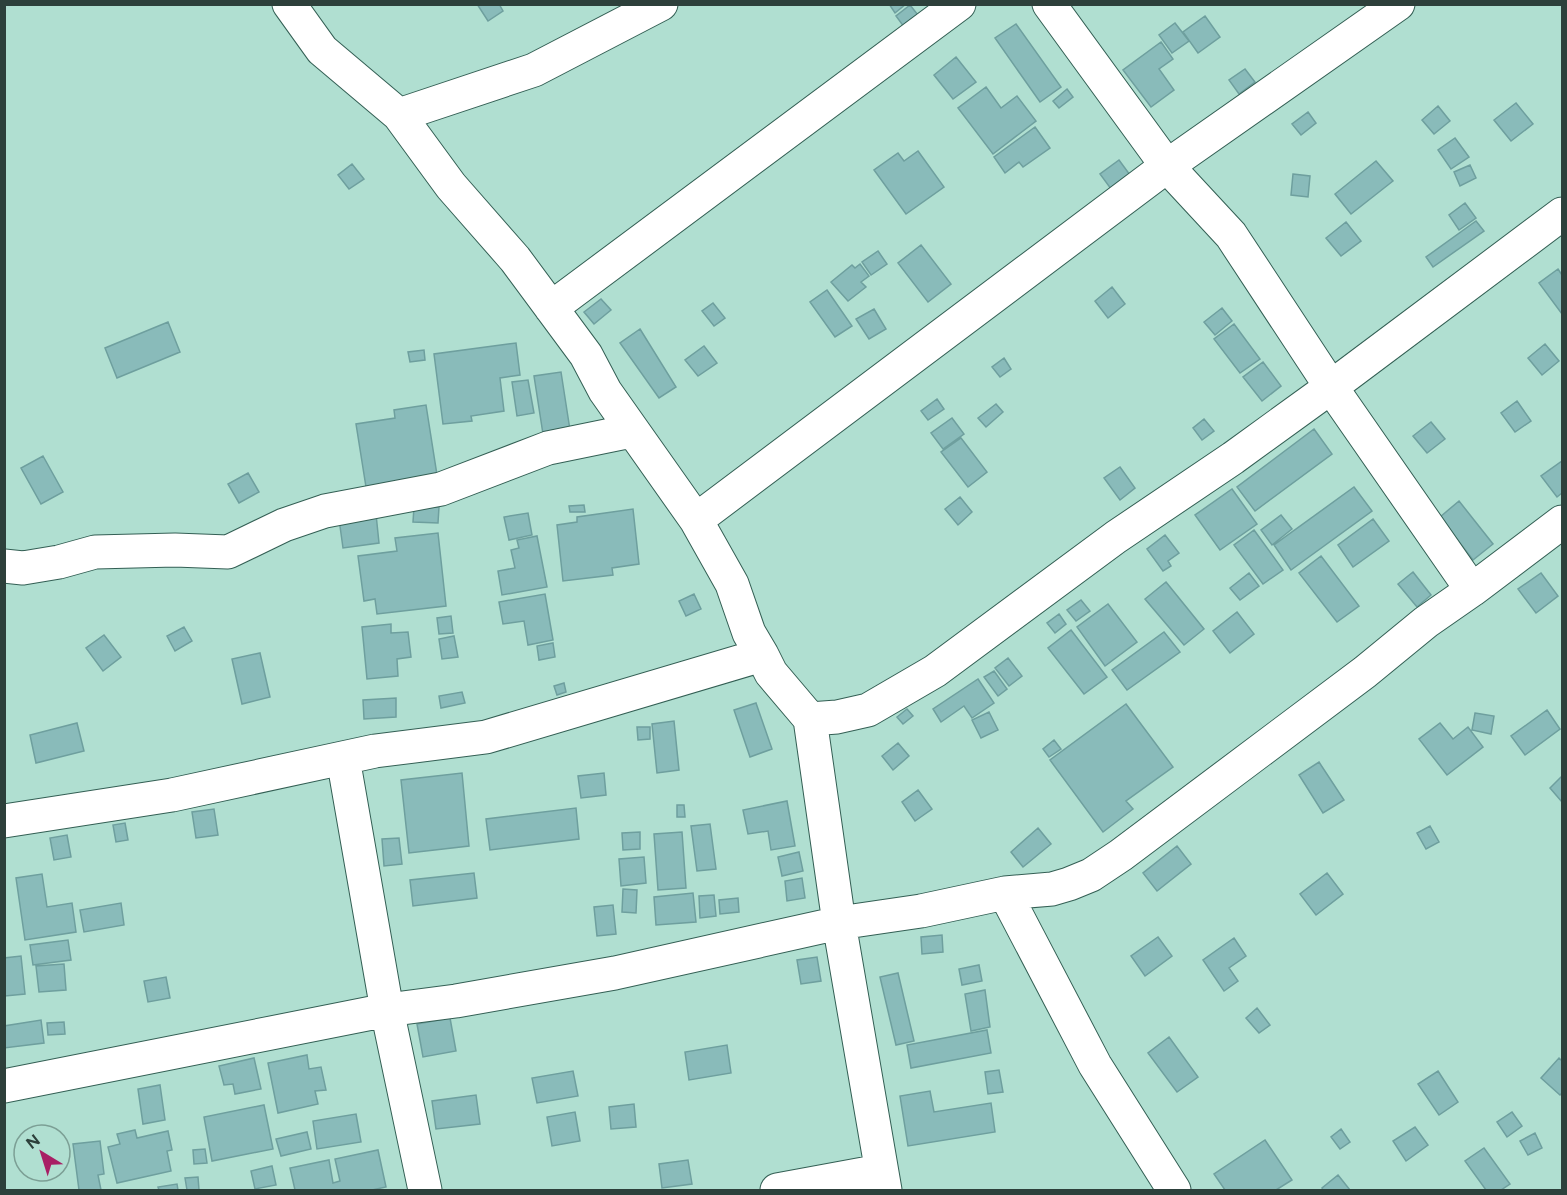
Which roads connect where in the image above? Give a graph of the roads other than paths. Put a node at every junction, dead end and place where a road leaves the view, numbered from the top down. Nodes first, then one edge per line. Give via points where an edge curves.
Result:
1 (289, 4) edge
2 (661, 4) edge
3 (959, 4) edge
4 (1049, 4) edge
5 (1398, 4) edge
6 (399, 115) junction
7 (1167, 166) junction
8 (1563, 214) edge
9 (551, 308) junction
10 (1331, 387) junction
11 (631, 430) junction
12 (696, 520) junction
13 (1563, 522) edge
14 (4, 566) edge
15 (1472, 590) junction
16 (762, 655) junction
17 (810, 719) junction
18 (343, 758) junction
19 (4, 821) edge
20 (1005, 893) junction
21 (839, 923) junction
22 (387, 1010) junction
23 (4, 1086) edge
24 (882, 1181) edge
25 (425, 1191) edge
26 (777, 1191) edge
27 (1174, 1191) edge

1 - 6 street via 322,50
2 - 6 street via 534,70
3 - 9 street
4 - 7 street
5 - 7 street
6 - 9 street via 451,186 515,259
7 - 10 street via 1231,235
7 - 12 street
8 - 10 street
9 - 11 street via 586,355
10 - 15 street
10 - 17 street via 1116,537 935,671 868,710
11 - 12 street
11 - 14 street via 548,448 441,489 325,511 284,525 228,552 95,552 23,568
12 - 16 street via 732,584 749,633
13 - 15 street
15 - 20 street via 1091,875 1052,889
16 - 17 street via 771,673
16 - 18 street via 486,737
17 - 21 street
18 - 19 street via 172,795
18 - 22 street
20 - 21 street
20 - 27 street via 1095,1065
21 - 22 street via 615,973
21 - 24 street
22 - 23 street
22 - 25 street
24 - 26 street

